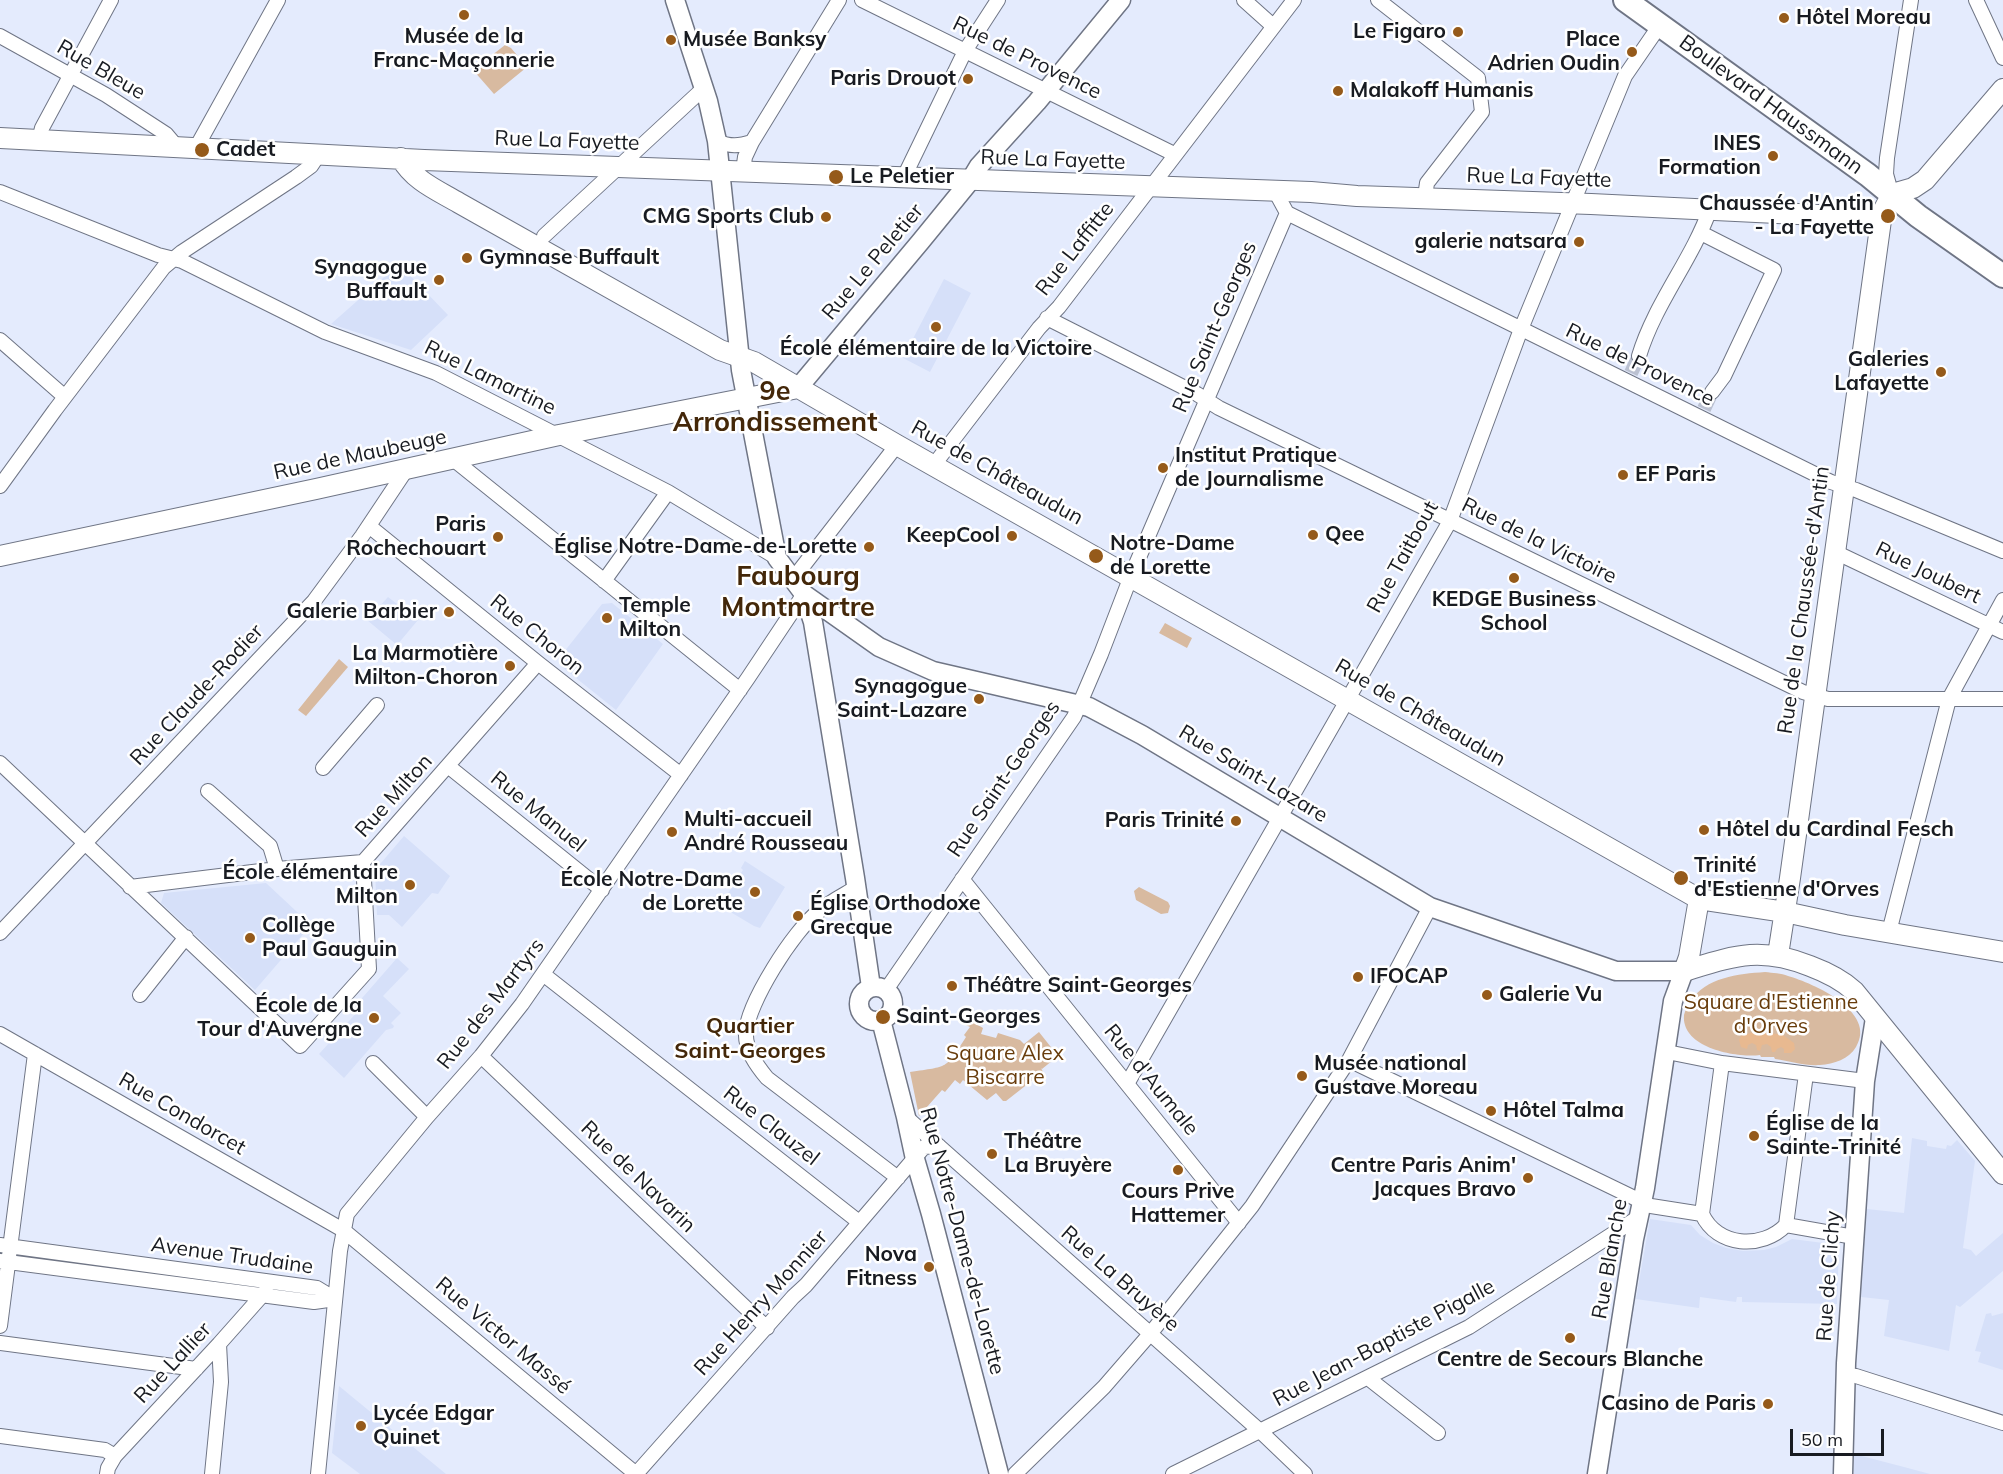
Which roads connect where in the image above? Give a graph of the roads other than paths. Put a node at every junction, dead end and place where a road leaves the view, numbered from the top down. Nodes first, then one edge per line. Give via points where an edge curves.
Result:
1 (111, 0) edge
2 (278, 0) edge
3 (675, 0) edge
4 (839, 0) edge
5 (862, 0) edge
6 (999, 0) edge
7 (1121, 0) edge
8 (1244, 0) edge
9 (1294, 0) edge
10 (1378, 0) edge
11 (1625, 0) edge
12 (1911, 0) edge
13 (1976, 0) edge
14 (1660, 25) junction
15 (1274, 26) junction
16 (0, 36) edge
17 (965, 51) junction
18 (2001, 53) edge
19 (70, 75) junction
20 (704, 88) junction
21 (2003, 89) edge
22 (1046, 91) junction
23 (0, 138) edge
24 (39, 140) junction
25 (717, 141) junction
26 (753, 142) junction
27 (187, 147) junction
28 (319, 154) junction
29 (1174, 154) junction
30 (401, 158) junction
31 (619, 166) junction
32 (720, 170) junction
33 (743, 171) junction
34 (904, 177) junction
35 (970, 181) junction
36 (1149, 187) junction
37 (1275, 191) junction
38 (0, 192) edge
39 (1425, 197) junction
40 (1573, 204) junction
41 (1887, 204) junction
42 (1710, 209) junction
43 (1287, 213) junction
44 (1701, 233) junction
45 (544, 236) dead end
46 (173, 259) junction
47 (2003, 276) edge
48 (1047, 318) junction
49 (1521, 328) junction
50 (0, 340) edge
51 (1639, 356) tunnel mouth
52 (740, 357) junction
53 (789, 389) junction
54 (1712, 392) tunnel mouth
55 (65, 397) junction
56 (739, 400) junction
57 (1207, 400) junction
58 (558, 435) junction
59 (897, 445) junction
60 (453, 459) junction
61 (933, 466) junction
62 (406, 470) junction
63 (0, 486) edge
64 (1844, 487) junction
65 (668, 492) junction
66 (1450, 521) junction
67 (369, 526) junction
68 (2003, 551) edge
69 (1835, 552) junction
70 (0, 556) edge
71 (777, 558) junction
72 (1131, 576) junction
73 (793, 579) junction
74 (604, 581) junction
75 (804, 594) junction
76 (2003, 600) edge
77 (1989, 626) junction
78 (2003, 633) edge
79 (538, 663) junction
80 (740, 690) junction
81 (1815, 696) junction
82 (1347, 699) junction
83 (1949, 699) junction
84 (2003, 699) edge
85 (377, 705) dead end
86 (1079, 705) junction
87 (0, 763) edge
88 (448, 766) junction
89 (323, 768) dead end
90 (681, 775) junction
91 (208, 791) dead end
92 (1280, 819) junction
93 (86, 844) junction
94 (363, 862) junction
95 (277, 869) junction
96 (962, 879) junction
97 (130, 887) junction
98 (857, 887) junction
99 (602, 890) junction
100 (1699, 899) junction
101 (1430, 907) junction
102 (1785, 912) junction
103 (1889, 932) junction
104 (0, 933) edge
105 (186, 937) junction
106 (2003, 952) edge
107 (1778, 955) junction
108 (1684, 971) junction
109 (543, 974) junction
110 (879, 989) junction
111 (140, 995) dead end
112 (1875, 1018) junction
113 (881, 1020) junction
114 (0, 1034) edge
115 (1667, 1052) junction
116 (35, 1054) junction
117 (481, 1056) junction
118 (1349, 1060) junction
119 (373, 1063) dead end
120 (1722, 1063) junction
121 (1806, 1074) junction
122 (1865, 1081) junction
123 (1127, 1084) junction
124 (427, 1117) junction
125 (906, 1117) junction
126 (939, 1146) junction
127 (915, 1159) junction
128 (2003, 1174) edge
129 (898, 1178) junction
130 (1640, 1209) junction
131 (1702, 1214) junction
132 (859, 1222) junction
133 (1239, 1223) junction
134 (1786, 1225) junction
135 (343, 1230) junction
136 (1854, 1238) junction
137 (5, 1246) edge
138 (4, 1261) edge
139 (273, 1282) junction
140 (261, 1296) junction
141 (335, 1299) junction
142 (0, 1326) edge
143 (767, 1328) junction
144 (1150, 1334) junction
145 (0, 1343) edge
146 (219, 1344) junction
147 (196, 1369) junction
148 (1846, 1375) junction
149 (1368, 1378) junction
150 (2003, 1423) edge
151 (1260, 1431) junction
152 (1438, 1433) dead end
153 (0, 1436) edge
154 (115, 1456) junction
155 (107, 1474) edge
156 (212, 1474) edge
157 (318, 1474) edge
158 (636, 1474) edge
159 (999, 1474) edge
160 (1015, 1474) edge
161 (1173, 1474) edge
162 (1305, 1474) edge
163 (1597, 1474) edge
164 (1843, 1474) edge

1 - 19 street
2 - 27 street
3 - 20 street
4 - 26 street
5 - 17 street, Rue de Provence
6 - 17 street
7 - 22 street, Rue Le Peletier
8 - 15 street
9 - 15 street, Rue Laffitte
10 - 39 street via 1478,78 1482,112 1426,183
11 - 14 main road, Boulevard Haussmann
12 - 41 street via 1887,158
13 - 18 street
14 - 40 street, Rue Taitbout via 1625,76
14 - 41 main road, Boulevard Haussmann
15 - 29 street, Rue Laffitte
16 - 19 street, Rue Bleue
17 - 22 street, Rue de Provence
17 - 34 street
19 - 24 street
19 - 27 street, Rue Bleue
20 - 25 street
20 - 31 street
21 - 41 main road, Rue La Fayette via 1925,180
22 - 29 street, Rue de Provence
22 - 35 street, Rue Le Peletier
23 - 24 main road, Rue La Fayette
24 - 27 main road, Rue La Fayette
25 - 26 street via 739,146
25 - 32 street
26 - 33 street
27 - 28 main road, Rue La Fayette
28 - 30 main road, Rue La Fayette
28 - 46 street via 296,177
29 - 36 street, Rue Laffitte
30 - 31 main road, Rue La Fayette
30 - 52 main road, Rue de Châteaudun via 408,171 422,182 720,350
31 - 32 main road, Rue La Fayette
31 - 45 street
32 - 33 main road, Rue La Fayette
32 - 52 street
33 - 34 main road, Rue La Fayette
34 - 35 main road, Rue La Fayette
35 - 36 main road, Rue La Fayette
35 - 53 street, Rue Le Peletier
36 - 37 main road, Rue La Fayette
36 - 48 street, Rue Laffitte
37 - 39 main road, Rue La Fayette
37 - 43 street
38 - 46 street, Rue Lamartine
39 - 40 main road, Rue La Fayette
40 - 42 main road, Rue La Fayette
40 - 49 street, Rue Taitbout
41 - 42 main road, Rue La Fayette via 1871,216
41 - 47 main road, Boulevard Haussmann via 1918,216
41 - 64 main road, Rue de la Chaussée-d'Antin
42 - 44 street
43 - 49 street, Rue de Provence
43 - 57 street, Rue Saint-Georges
44 - 51 street via 1645,336
44 - 54 street via 1774,270 1724,376
46 - 55 street
46 - 58 street, Rue Lamartine via 326,332 436,373
48 - 57 street, Rue de la Victoire
48 - 61 street, Rue Laffitte
49 - 64 street, Rue de Provence via 1628,377
49 - 66 street, Rue Taitbout
50 - 55 street
52 - 53 main road, Rue de Châteaudun via 754,362
52 - 56 street
53 - 56 main road, Rue de Maubeuge
53 - 59 main road, Rue de Châteaudun
55 - 63 street
56 - 58 main road, Rue de Maubeuge
56 - 71 street
57 - 66 street, Rue de la Victoire
57 - 72 street, Rue Saint-Georges
58 - 60 main road, Rue de Maubeuge
58 - 65 street, Rue Lamartine
59 - 61 main road, Rue de Châteaudun
59 - 73 street
60 - 62 main road, Rue de Maubeuge
60 - 74 street
61 - 72 main road, Rue de Châteaudun
62 - 67 street, Rue Claude-Rodier
62 - 70 main road, Rue de Maubeuge
64 - 68 street, Rue de Provence
64 - 69 main road, Rue de la Chaussée-d'Antin
65 - 71 street, Rue Lamartine
65 - 74 street
66 - 81 street, Rue de la Victoire
66 - 82 street, Rue Taitbout
67 - 79 street, Rue Choron
67 - 93 street, Rue Claude-Rodier via 314,602
69 - 77 street, Rue Joubert
69 - 81 main road, Rue de la Chaussée-d'Antin
71 - 73 street
72 - 82 main road, Rue de Châteaudun
72 - 86 street, Rue Saint-Georges
73 - 75 street
74 - 80 street
75 - 80 street, Rue des Martyrs
75 - 86 street, Rue Saint-Lazare via 879,647 933,671
75 - 98 street via 813,622
76 - 77 street
77 - 78 street, Rue Joubert
77 - 83 street
79 - 88 street, Rue Milton
79 - 90 street, Rue Choron
80 - 90 street, Rue des Martyrs
81 - 83 street, Rue de la Victoire
81 - 102 main road, Rue de la Chaussée-d'Antin
82 - 92 street, Rue Taitbout
82 - 100 main road, Rue de Châteaudun
83 - 84 street, Rue de la Victoire
83 - 103 street
85 - 89 street
86 - 92 street, Rue Saint-Lazare via 1142,735
86 - 96 street, Rue Saint-Georges
87 - 93 street
88 - 94 street, Rue Milton
88 - 99 street, Rue Manuel
90 - 99 street, Rue des Martyrs
91 - 95 street via 270,846
92 - 101 street, Rue Saint-Lazare
92 - 123 street, Rue Taitbout
93 - 97 street
93 - 104 street, Rue Claude-Rodier
94 - 95 street, Rue Milton
94 - 105 street via 369,969 300,1046
95 - 97 street, Rue Milton
96 - 110 street, Rue Saint-Georges
96 - 123 street, Rue d'Aumale
97 - 105 street
98 - 110 street
98 - 129 street via 817,912 791,941 750,1011 745,1035 753,1061 767,1078
99 - 109 street, Rue des Martyrs
100 - 102 main road
100 - 108 main road
101 - 108 street, Rue Saint-Lazare via 1616,972
101 - 118 street
102 - 103 main road
102 - 107 main road, Rue de la Chaussée-d'Antin
103 - 106 main road
105 - 111 street
107 - 108 main road via 1729,958
107 - 112 main road via 1837,977
108 - 115 street, Rue Blanche via 1673,1001
109 - 117 street, Rue des Martyrs
109 - 132 street, Rue Clauzel
110 - 113 street via 891,997 893,1005 891,1013
110 - 113 street via 864,991 860,1010 870,1020
112 - 122 street, Rue de Clichy
112 - 128 main road
113 - 125 street, Rue Notre-Dame-de-Lorette
114 - 116 street, Rue Condorcet
115 - 120 street
115 - 130 street, Rue Blanche
116 - 135 street, Rue Condorcet
116 - 137 street
117 - 124 street, Rue des Martyrs
117 - 143 street, Rue de Navarin
118 - 130 street
118 - 133 street
119 - 124 street
120 - 121 street
120 - 131 street
121 - 122 street
121 - 134 street
122 - 136 street, Rue de Clichy
123 - 133 street, Rue d'Aumale
124 - 135 street, Rue des Martyrs via 349,1210
125 - 126 street, Rue La Bruyère
125 - 127 street, Rue Notre-Dame-de-Lorette
126 - 127 street, Rue Henry Monnier via 924,1147
126 - 144 street, Rue La Bruyère
127 - 129 street, Rue Henry Monnier
127 - 159 street, Rue Notre-Dame-de-Lorette
129 - 132 street, Rue Henry Monnier
130 - 131 street via 1651,1206
130 - 149 street, Rue Jean-Baptiste Pigalle via 1469,1327
130 - 163 street, Rue Blanche
131 - 134 street via 1711,1228 1737,1241 1768,1238
132 - 143 street, Rue Henry Monnier
133 - 144 street
134 - 136 street
135 - 141 street, Rue des Martyrs
135 - 158 street, Rue Victor Massé
136 - 148 street, Rue de Clichy
137 - 138 street
137 - 139 street, Avenue Trudaine
138 - 140 street, Avenue Trudaine
138 - 142 street
139 - 140 street, Rue Lallier
139 - 141 street, Avenue Trudaine via 317,1288
140 - 141 street, Avenue Trudaine via 314,1302
140 - 146 street, Rue Lallier
141 - 157 street, Rue des Martyrs
143 - 158 street, Rue Henry Monnier
144 - 151 street, Rue La Bruyère
144 - 160 street via 1104,1387
145 - 147 street
146 - 147 street, Rue Lallier
146 - 156 street via 221,1382
147 - 154 street, Rue Lallier
148 - 150 street
148 - 164 street, Rue de Clichy
149 - 151 street, Rue Jean-Baptiste Pigalle
149 - 152 street
151 - 161 street, Rue Jean-Baptiste Pigalle
151 - 162 street, Rue La Bruyère
153 - 154 street via 105,1450
154 - 155 street, Rue Lallier

